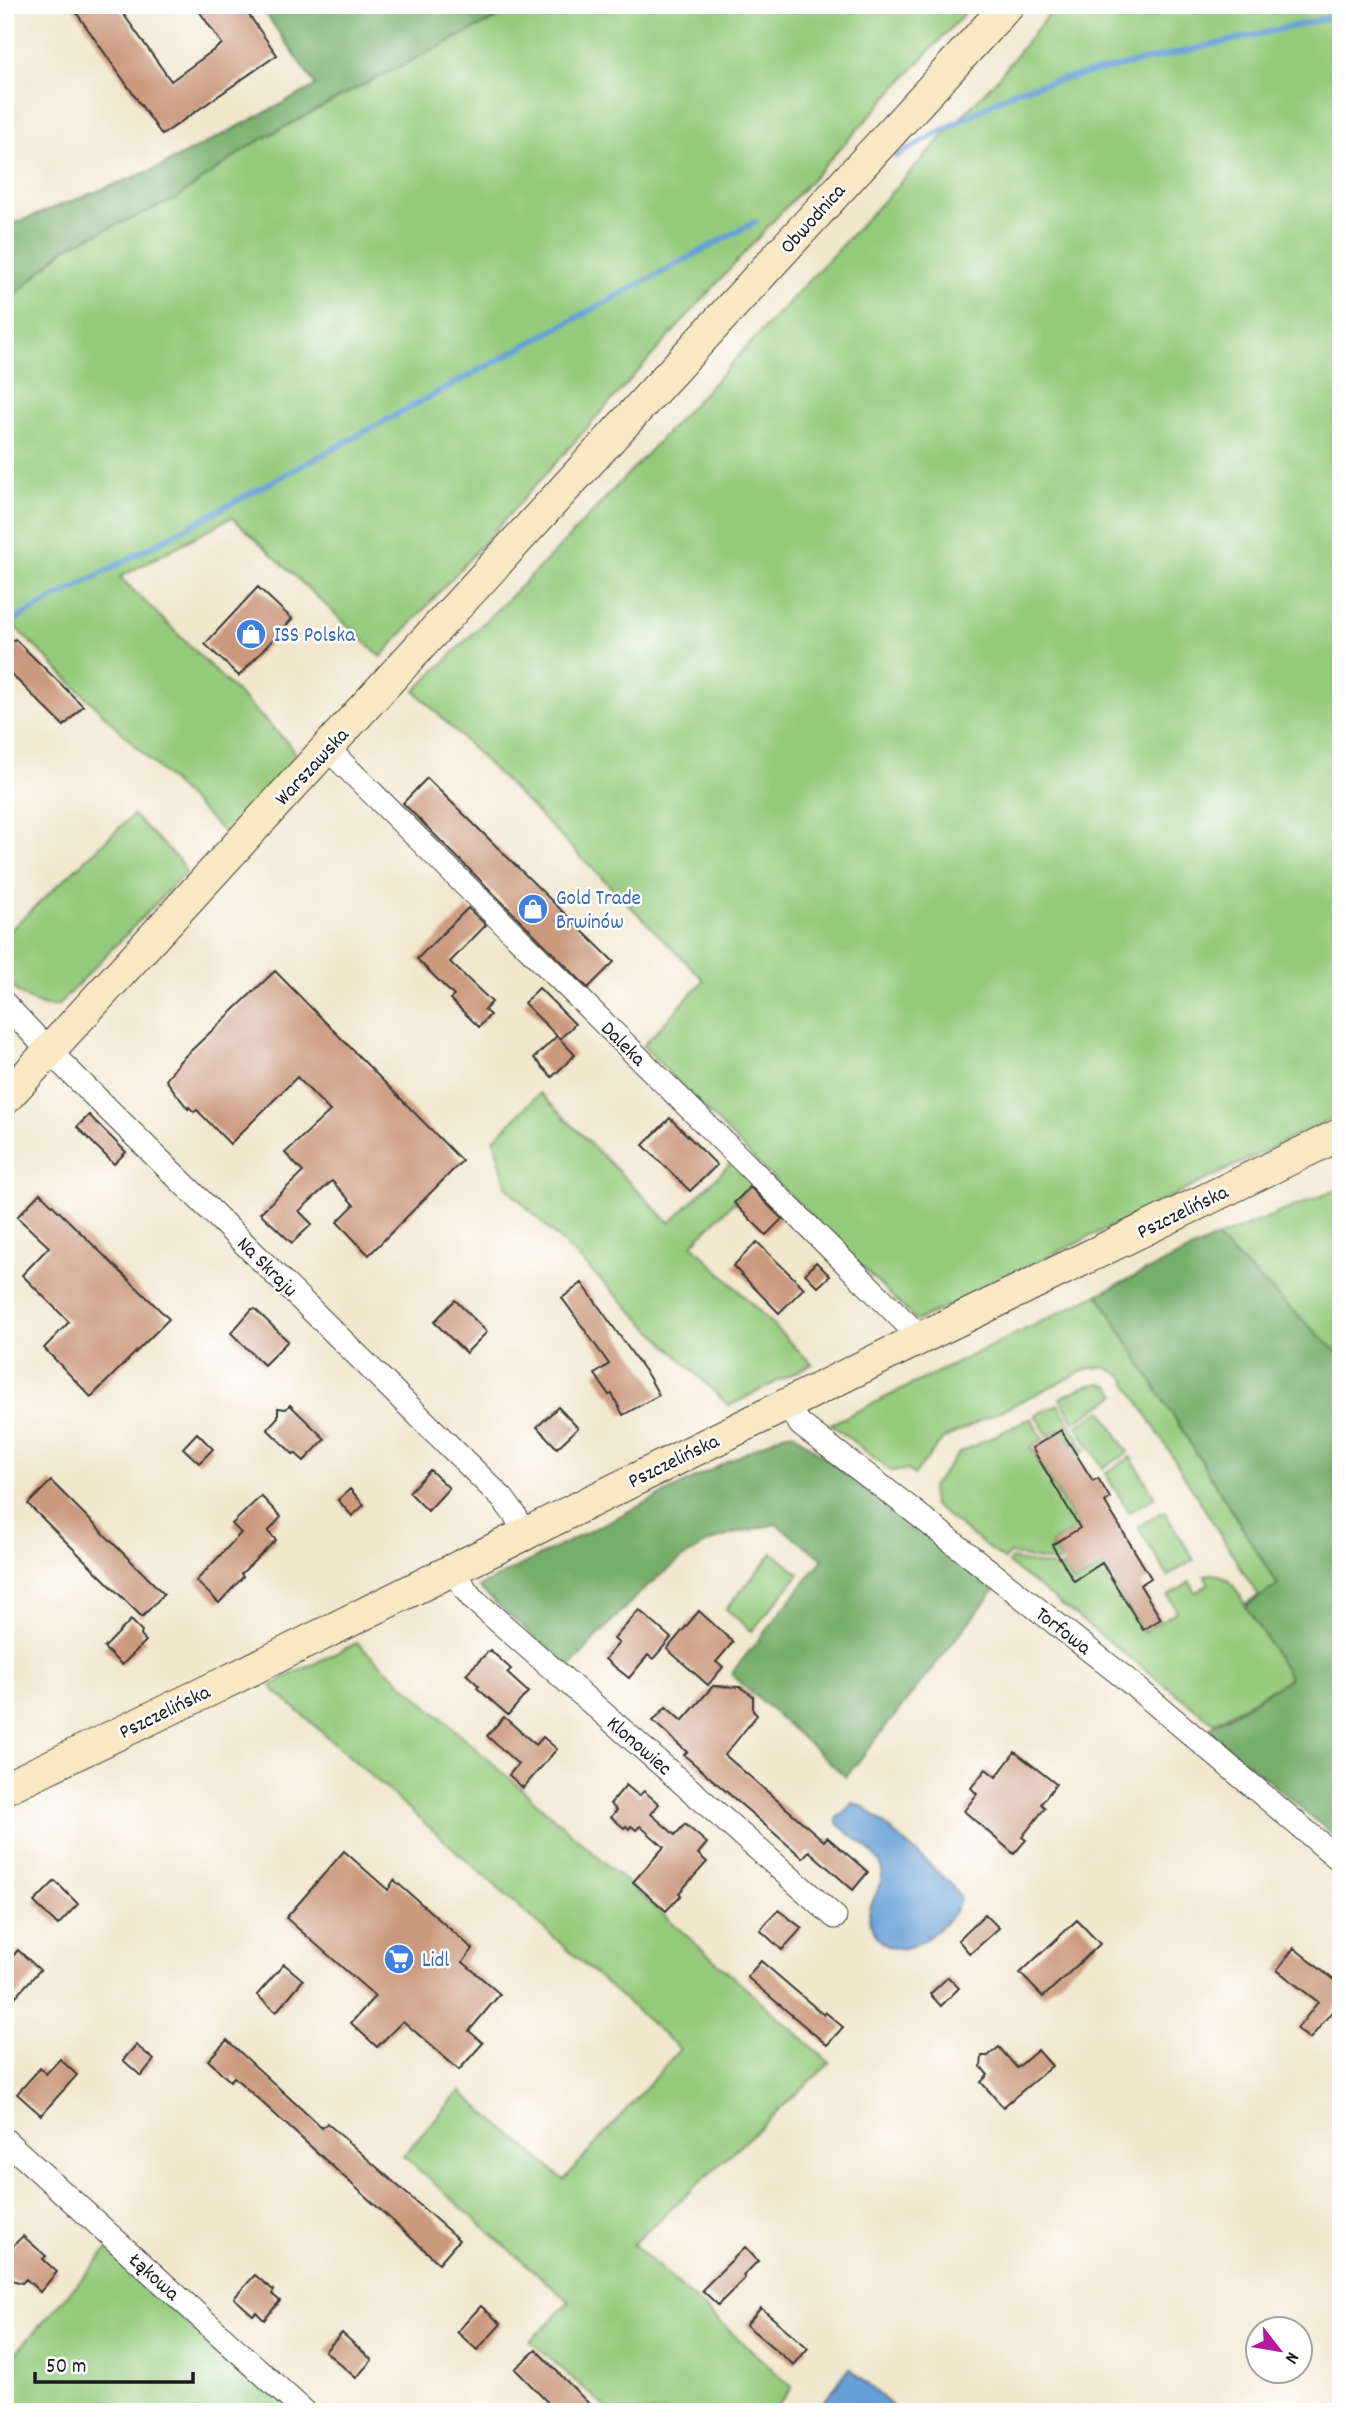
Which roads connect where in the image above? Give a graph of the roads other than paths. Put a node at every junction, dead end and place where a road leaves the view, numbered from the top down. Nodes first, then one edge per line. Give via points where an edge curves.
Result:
1 (1008, 5) edge
2 (617, 432) joint
3 (327, 748) junction
4 (5, 1004) edge
5 (49, 1051) junction
6 (5, 1099) edge
7 (1341, 1134) edge
8 (921, 1338) junction
9 (785, 1405) junction
10 (524, 1533) junction
11 (454, 1567) junction
12 (5, 1788) edge
13 (1341, 1861) edge
14 (835, 1917) dead end
15 (5, 2140) edge
16 (305, 2412) edge

1 - 2 main road, Obwodnica
2 - 3 main road, Warszawska
3 - 5 main road, Warszawska
3 - 8 street, Daleka
4 - 5 street, Na Skraju
5 - 6 main road, Warszawska
5 - 10 street, Na Skraju via 503,1499
7 - 8 main road, Pszczelińska
8 - 9 main road, Pszczelińska
9 - 10 main road, Pszczelińska
9 - 13 street, Torfowa via 801,1425 1126,1679
10 - 11 main road, Pszczelińska
11 - 12 main road, Pszczelińska
11 - 14 street, Klonowiec via 467,1592
15 - 16 street, Łąkowa

